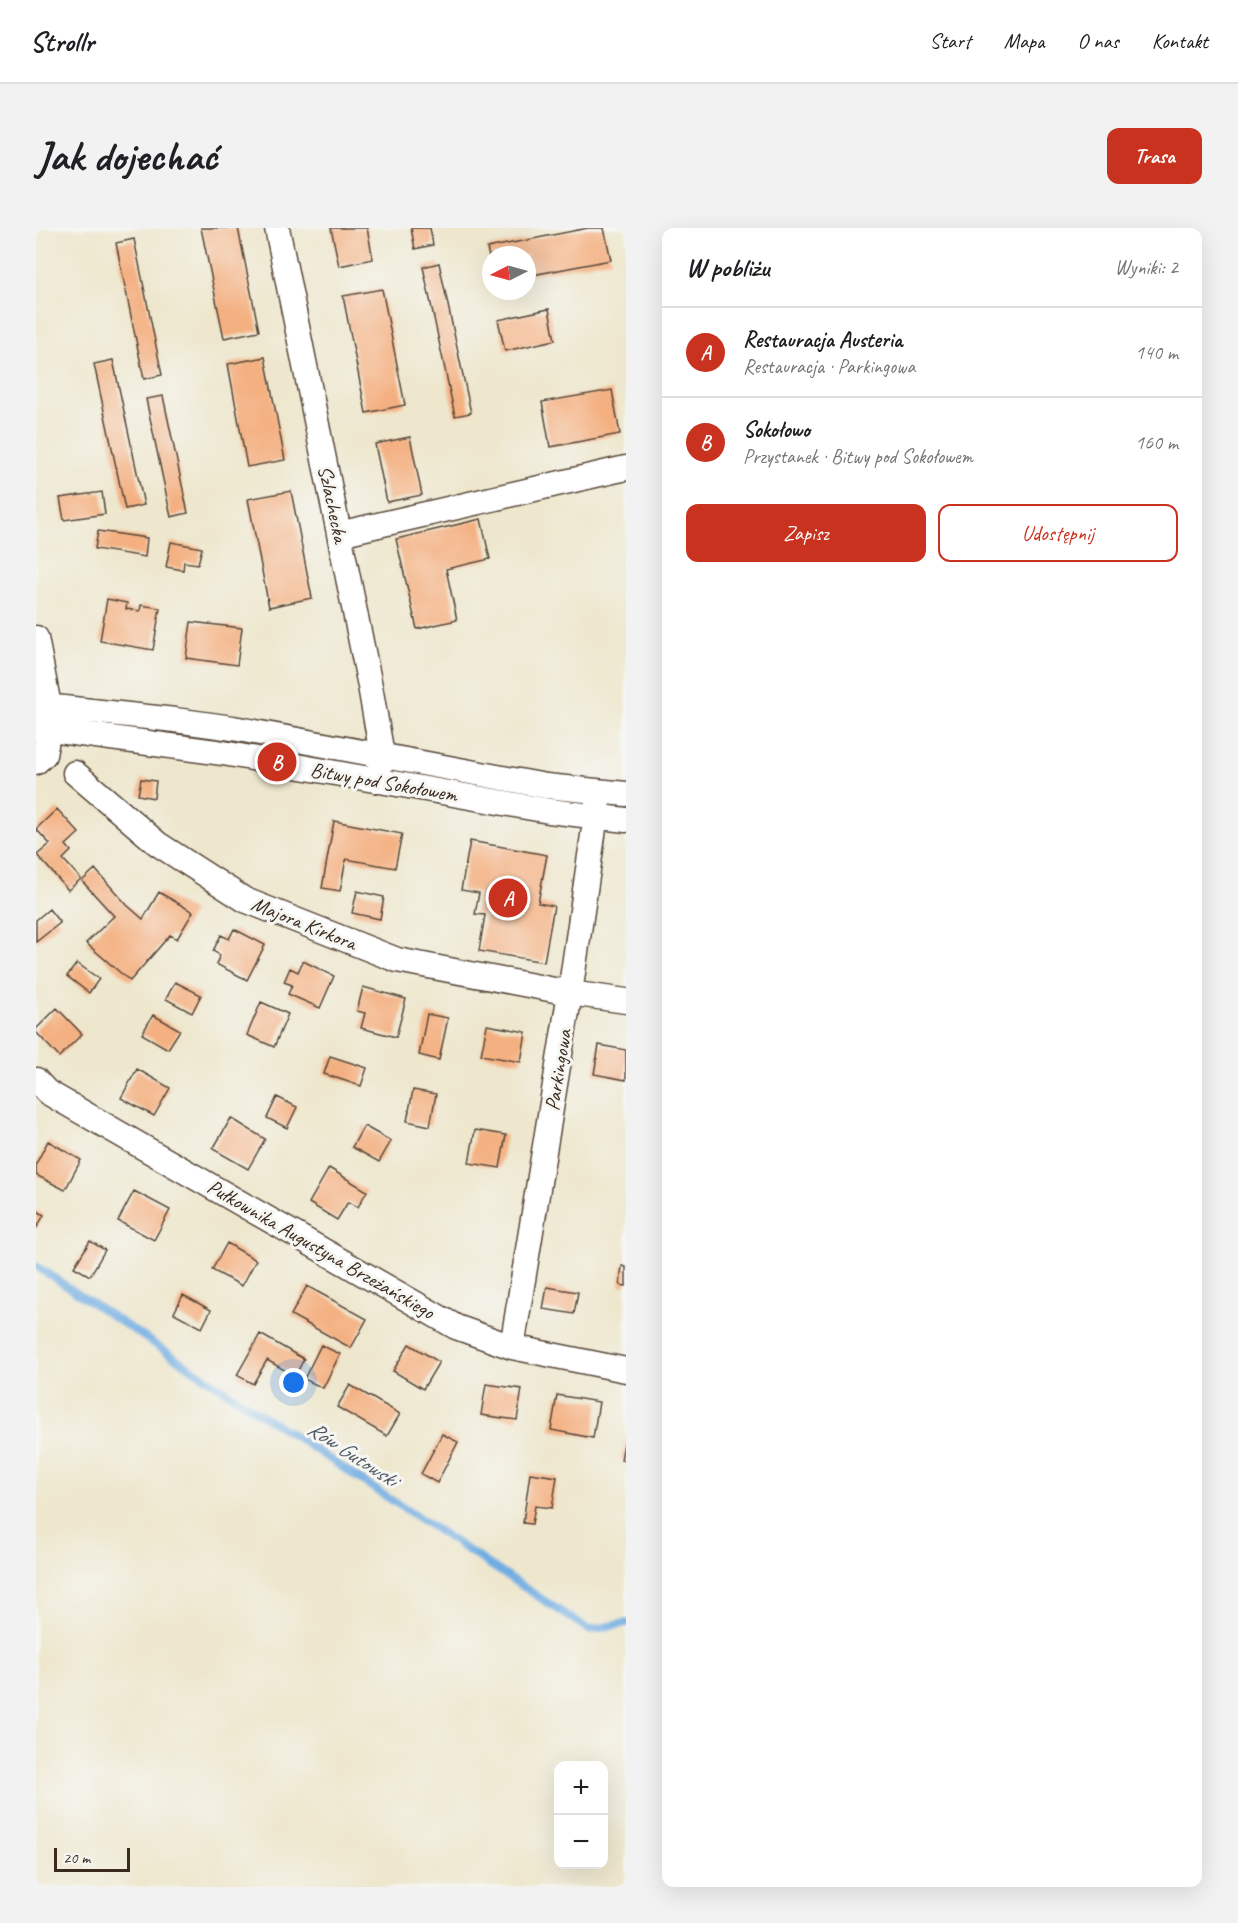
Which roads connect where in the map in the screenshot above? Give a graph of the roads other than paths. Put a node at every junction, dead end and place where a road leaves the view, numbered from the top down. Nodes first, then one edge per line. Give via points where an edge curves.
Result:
1 (277, 228) edge
2 (626, 468) edge
3 (339, 534) junction
4 (36, 638) edge
5 (42, 717) edge
6 (382, 755) junction
7 (36, 762) edge
8 (75, 773) dead end
9 (377, 780) junction
10 (599, 792) junction
11 (626, 794) edge
12 (597, 818) junction
13 (626, 820) edge
14 (570, 993) junction
15 (626, 1001) edge
16 (36, 1080) edge
17 (512, 1347) junction
18 (626, 1370) edge

1 - 3 street, Szlachecka
2 - 3 street
3 - 6 street, Szlachecka
4 - 5 street
5 - 6 street, Bitwy pod Sokołowem via 187,721
5 - 7 street via 44,755
5 - 9 street, Bitwy pod Sokołowem
6 - 9 street, Szlachecka
6 - 10 street, Bitwy pod Sokołowem
8 - 14 street, Majora Kirkora via 158,844 245,900 397,960
9 - 12 street, Bitwy pod Sokołowem
10 - 11 street, Bitwy pod Sokołowem
10 - 12 street, Parkingowa
12 - 13 street, Bitwy pod Sokołowem
12 - 14 street, Parkingowa
14 - 15 street, Majora Kirkora
14 - 17 street, Parkingowa
16 - 17 street, Pułkownika Augustyna Brzeżańskiego via 47,1092 456,1327
17 - 18 street, Pułkownika Augustyna Brzeżańskiego

